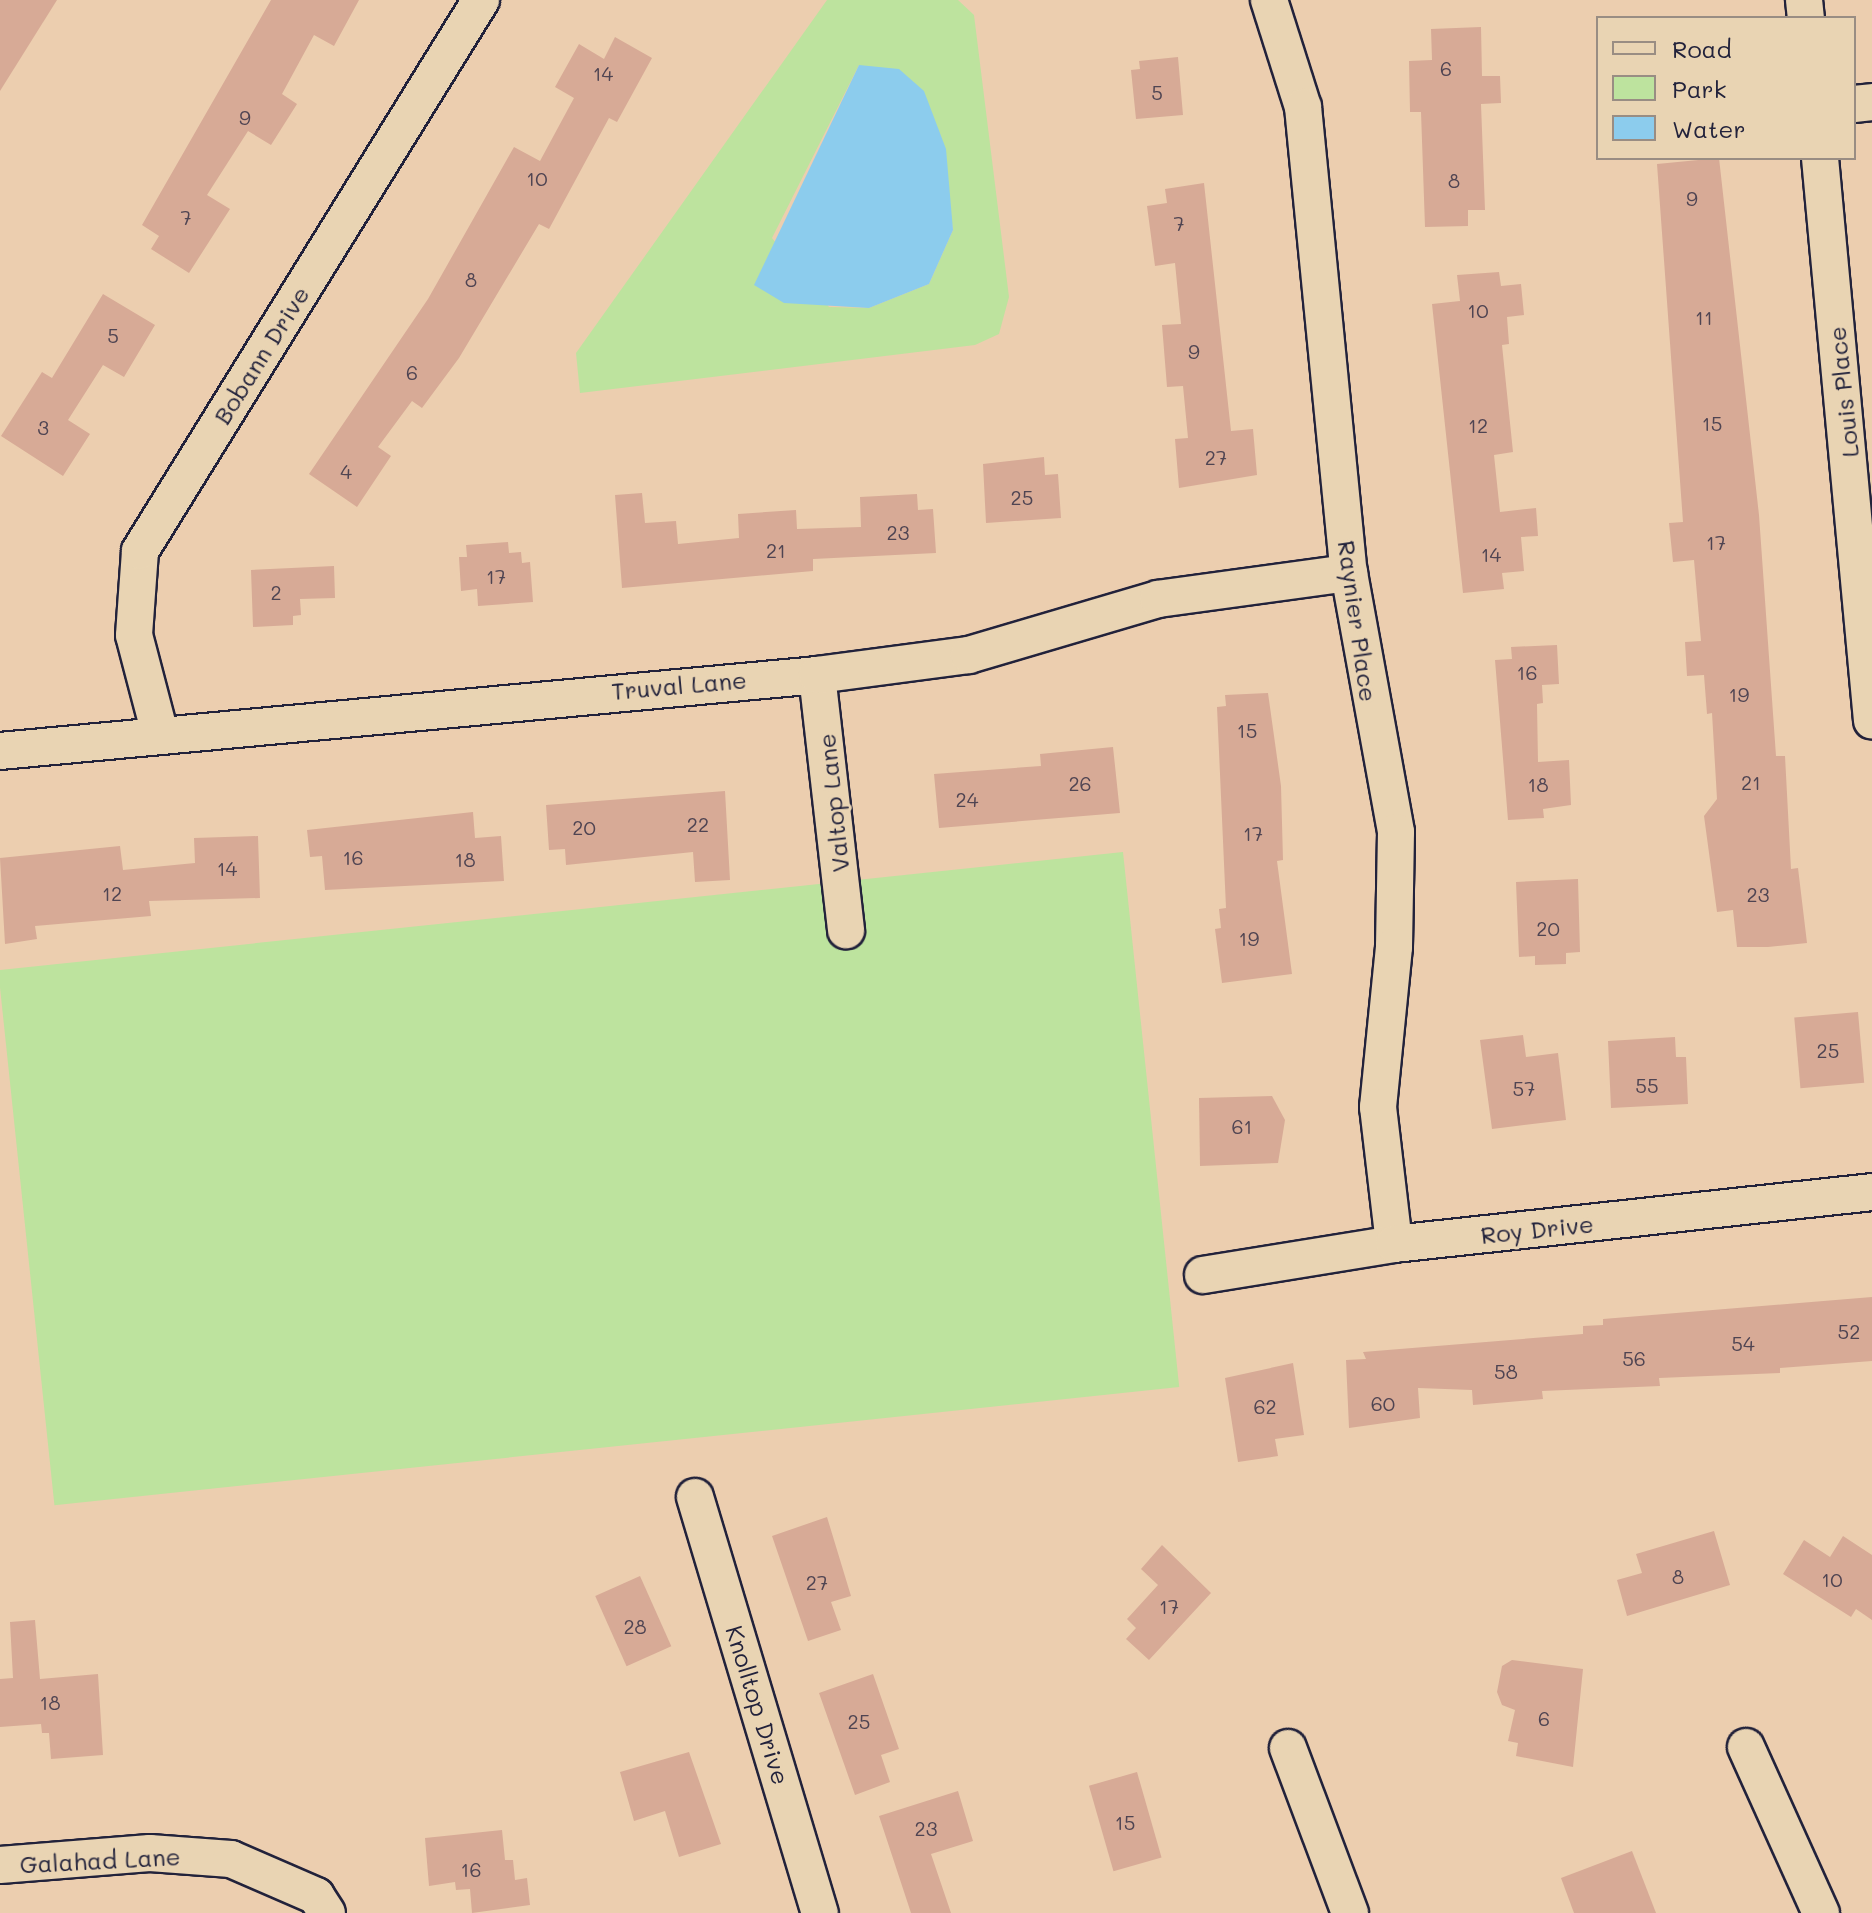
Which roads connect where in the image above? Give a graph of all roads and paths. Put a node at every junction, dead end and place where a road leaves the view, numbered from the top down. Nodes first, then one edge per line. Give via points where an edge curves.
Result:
1 (481, 0) edge
2 (1269, 0) edge
3 (1820, 160) edge
4 (1349, 573) junction
5 (1871, 644) edge
6 (817, 675) junction
7 (1872, 721) edge
8 (160, 734) junction
9 (0, 751) edge
10 (846, 930) dead end
11 (1872, 1192) edge
12 (1394, 1244) junction
13 (1203, 1275) dead end
14 (695, 1497) dead end
15 (1746, 1747) dead end
16 (1288, 1748) dead end
17 (0, 1865) edge
18 (327, 1913) edge
19 (820, 1913) edge
20 (1350, 1913) edge
21 (1821, 1913) edge

1 - 8 street, Bobann Drive via 140,551 134,635
2 - 4 street, Raynier Place via 1303,107
3 - 5 street, Louis Place
4 - 6 street, Truval Lane via 1172,597 969,655
4 - 12 street, Raynier Place via 1396,832 1394,947 1378,1107
5 - 7 street, Louis Place
6 - 8 street, Truval Lane
6 - 10 street, Valtop Lane
8 - 9 street, Truval Lane
11 - 12 street, Roy Drive
12 - 13 street, Roy Drive
14 - 19 street, Knolltop Drive
15 - 21 street
16 - 20 street
17 - 18 street, Galahad Lane via 150,1853 231,1859 316,1896

